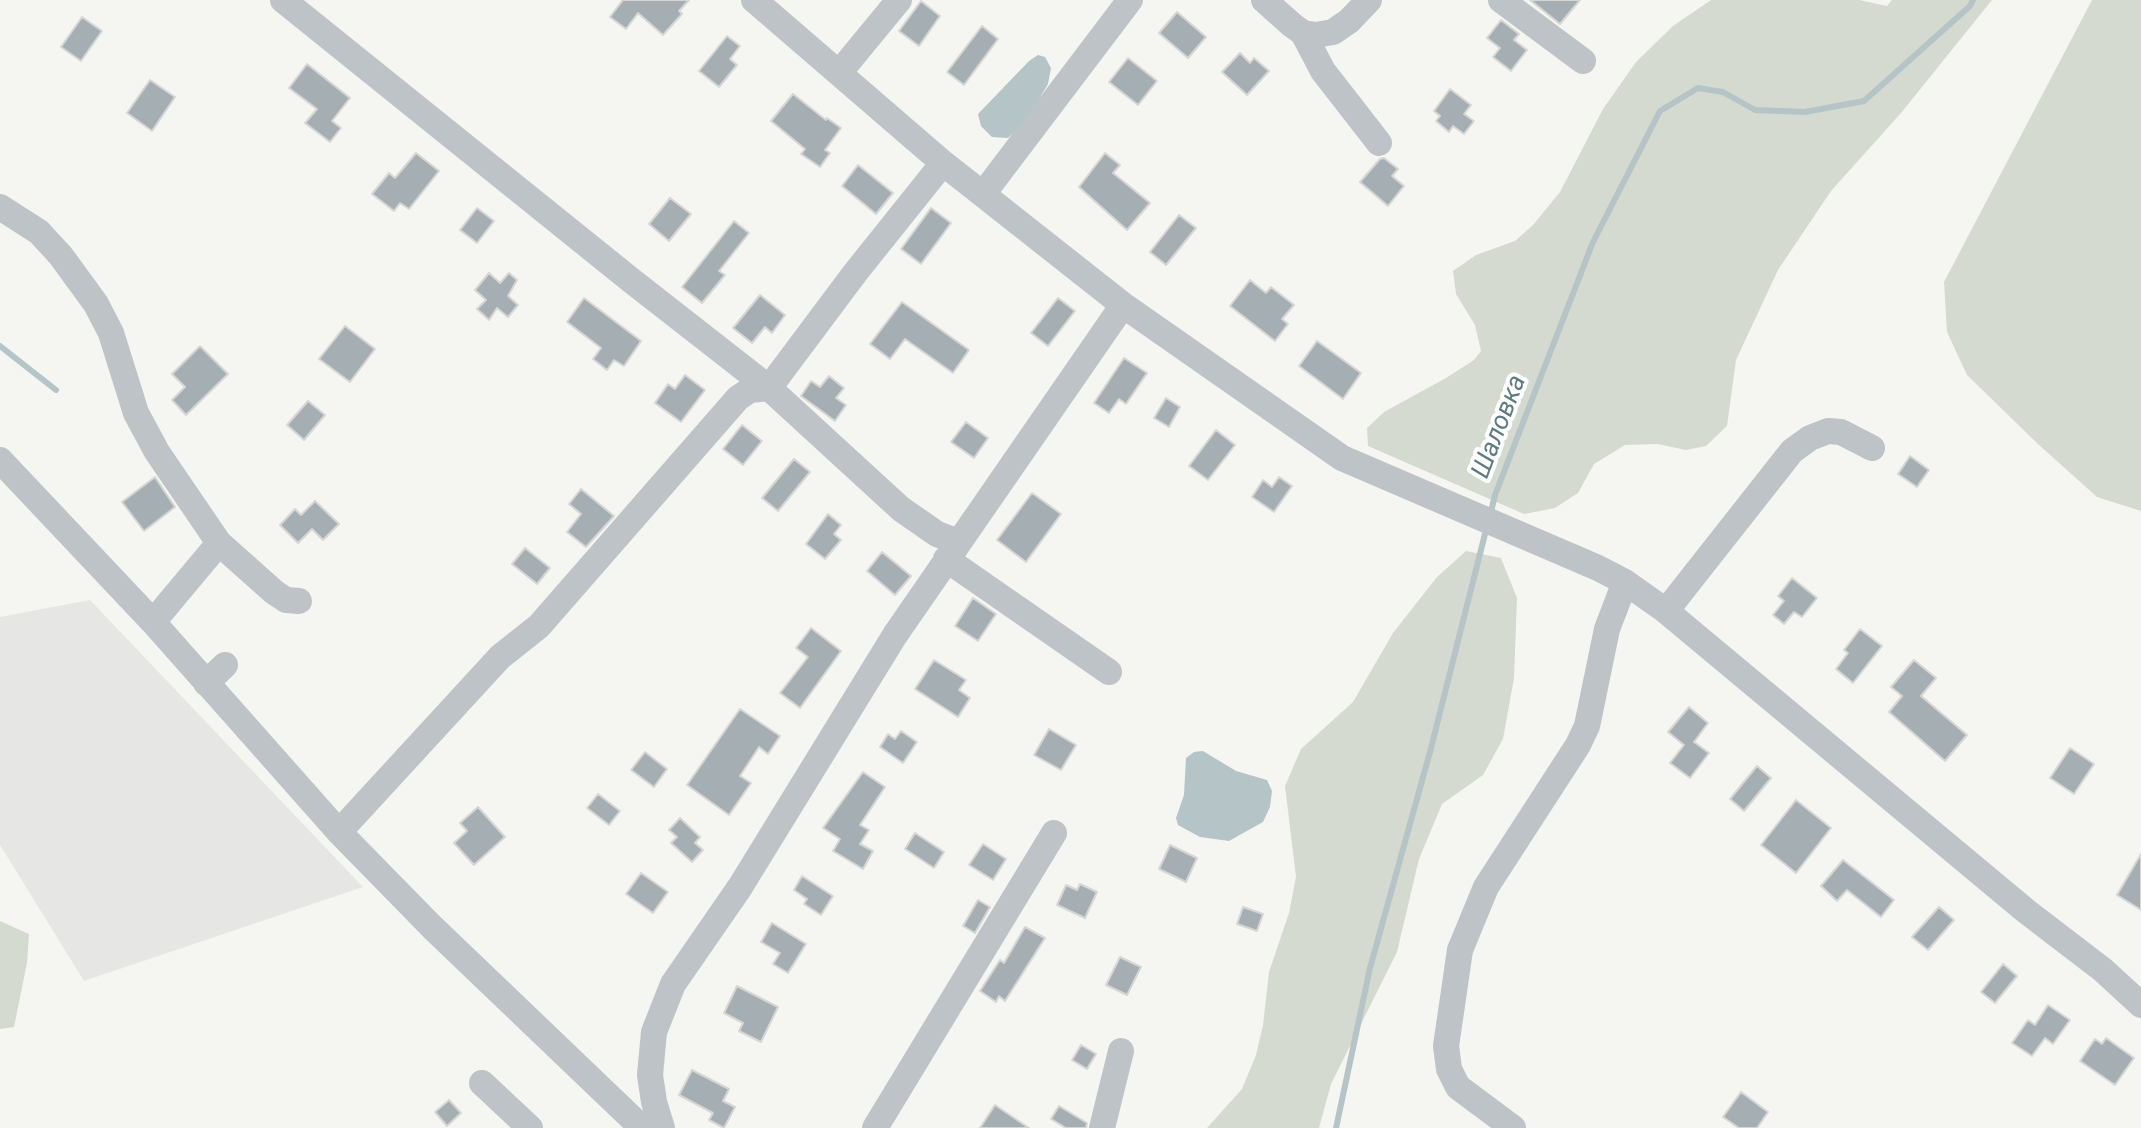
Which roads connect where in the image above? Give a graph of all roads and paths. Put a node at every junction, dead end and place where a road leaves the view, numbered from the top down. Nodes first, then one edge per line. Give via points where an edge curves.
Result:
1 (284, 0) edge
2 (754, 0) edge
3 (899, 0) edge
4 (1130, 0) edge
5 (1264, 0) edge
6 (1369, 0) edge
7 (1501, 0) edge
8 (1303, 33) junction
9 (1583, 61) dead end
10 (839, 73) junction
11 (1379, 143) dead end
12 (943, 163) junction
13 (983, 194) junction
14 (0, 207) edge
15 (1123, 305) junction
16 (769, 388) junction
17 (1872, 448) dead end
18 (0, 460) edge
19 (219, 543) junction
20 (952, 550) junction
21 (1625, 582) junction
22 (299, 601) dead end
23 (1666, 611) junction
24 (153, 622) junction
25 (1109, 672) dead end
26 (339, 832) junction
27 (1054, 833) dead end
28 (2141, 1005) edge
29 (1121, 1051) dead end
30 (482, 1083) dead end
31 (530, 1128) edge
32 (642, 1128) edge
33 (662, 1128) edge
34 (875, 1128) edge
35 (1102, 1128) edge
36 (1513, 1128) edge

1 - 16 street
2 - 10 street
3 - 10 street
4 - 13 street
5 - 8 street
6 - 8 street via 1333,32
7 - 9 street
8 - 11 street via 1323,71
10 - 12 street
12 - 13 street
12 - 16 street
13 - 15 street
14 - 19 street via 39,232 96,304 111,333 136,413
15 - 20 street
15 - 21 street via 1342,458
16 - 20 street
16 - 26 street via 738,398 539,626 500,657
17 - 23 street via 1828,431 1792,451
18 - 24 street
19 - 22 street via 274,592
19 - 24 street
20 - 25 street
20 - 33 street via 673,984 654,1032 650,1075
21 - 23 street
21 - 36 street via 1607,629 1587,726 1486,887 1460,950 1446,1046 1449,1069 1458,1087
23 - 28 street
24 - 26 street via 216,674
26 - 32 street
27 - 34 street
29 - 35 street
30 - 31 street

